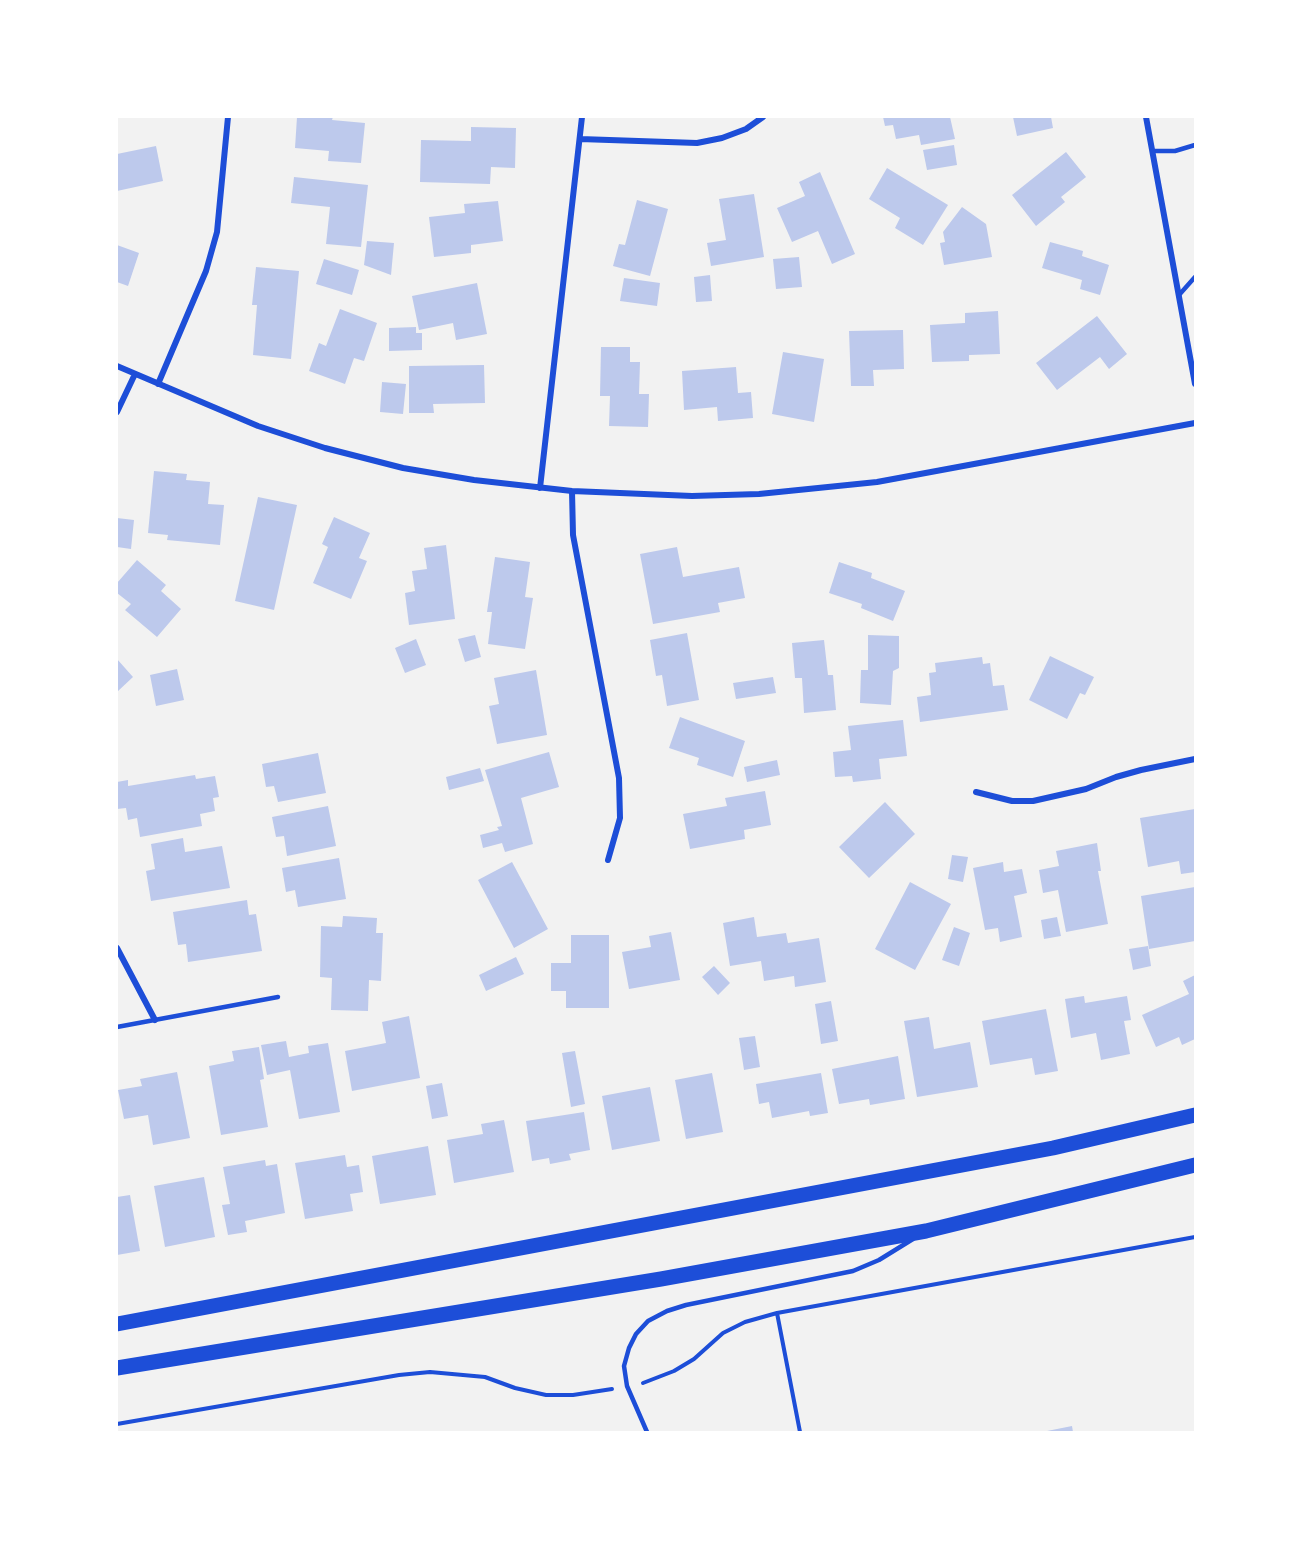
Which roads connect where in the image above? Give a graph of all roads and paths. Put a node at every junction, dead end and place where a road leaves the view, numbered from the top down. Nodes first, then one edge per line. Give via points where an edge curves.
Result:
1 (228, 117) edge
2 (582, 117) edge
3 (763, 117) edge
4 (1146, 117) edge
5 (580, 139) junction
6 (1195, 145) edge
7 (1153, 151) junction
8 (1195, 277) edge
9 (1179, 296) junction
10 (117, 366) edge
11 (135, 374) junction
12 (158, 384) junction
13 (1195, 384) edge
14 (117, 412) edge
15 (1195, 423) edge
16 (540, 488) junction
17 (572, 491) junction
18 (1195, 759) edge
19 (976, 792) dead end
20 (608, 860) dead end
21 (117, 948) edge
22 (278, 997) dead end
23 (155, 1020) junction
24 (117, 1027) edge
25 (1195, 1115) edge
26 (1195, 1165) edge
27 (926, 1231) junction
28 (1195, 1237) edge
29 (777, 1314) junction
30 (117, 1324) edge
31 (117, 1368) edge
32 (627, 1386) junction
33 (117, 1424) edge
34 (647, 1432) edge
35 (800, 1432) edge

1 - 12 street via 217,232 206,271
2 - 5 street
3 - 5 street via 746,129 697,142
4 - 7 street
5 - 16 street
6 - 7 lane via 1175,151
7 - 9 street
8 - 9 lane
9 - 13 street
10 - 11 street
11 - 12 street
11 - 14 street
12 - 16 street via 258,426 325,448 403,468
15 - 17 street via 877,482 703,496
16 - 17 street
17 - 20 street via 573,535 619,778 620,818
18 - 19 street via 1033,801 1012,801
21 - 23 street
22 - 23 lane
23 - 24 lane
25 - 30 main road via 1053,1148
26 - 27 main road
27 - 31 main road via 662,1279
27 - 32 lane via 853,1271 667,1311 648,1321 636,1334 624,1366
28 - 29 path
29 - 32 path via 745,1322 723,1333 674,1371
29 - 35 path
32 - 33 path via 546,1395 485,1377 430,1372
32 - 34 lane

